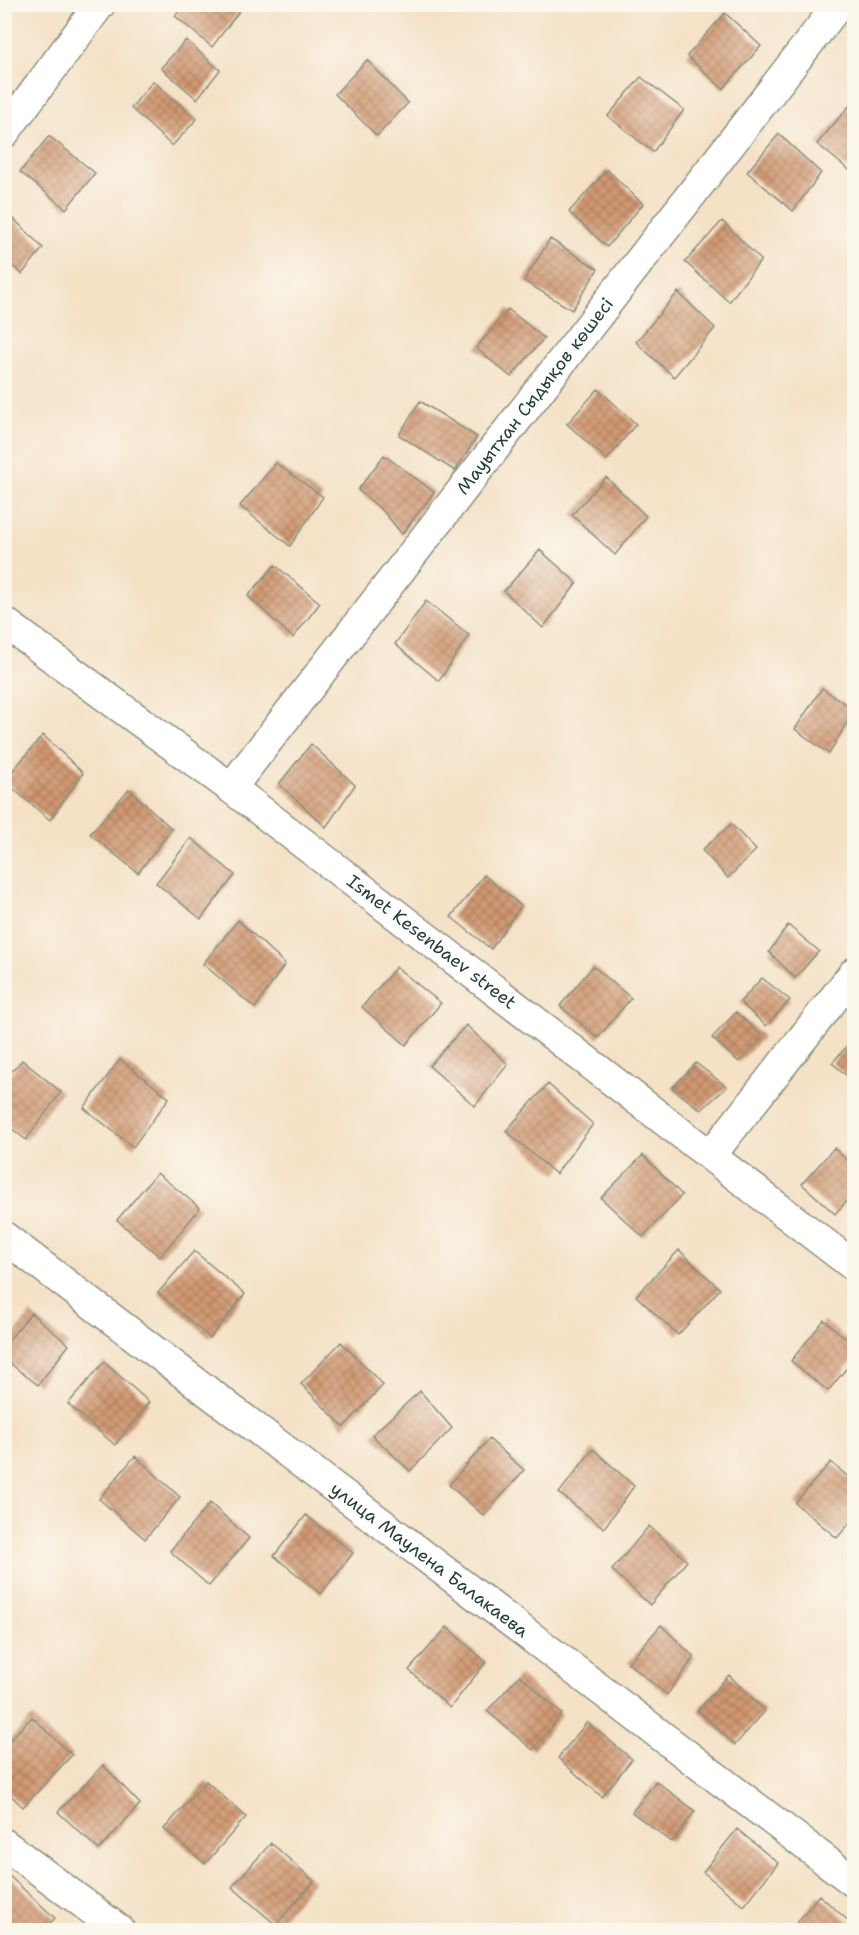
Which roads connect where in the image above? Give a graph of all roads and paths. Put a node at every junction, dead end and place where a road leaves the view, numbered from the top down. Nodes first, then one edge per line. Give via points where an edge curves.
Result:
1 (100, 4) edge
2 (839, 4) edge
3 (4, 132) edge
4 (4, 622) edge
5 (231, 788) junction
6 (855, 973) edge
7 (711, 1155) junction
8 (4, 1237) edge
9 (855, 1266) edge
10 (4, 1844) edge
11 (855, 1882) edge
12 (119, 1930) edge

1 - 3 street
2 - 5 street, Мауытхан Сыдықов көшесі
4 - 5 street, Ismet Kesenbaev street
5 - 7 street, Ismet Kesenbaev street
6 - 7 street
7 - 9 street, Ismet Kesenbaev street
8 - 11 street, улица Маулена Балакаева
10 - 12 street

